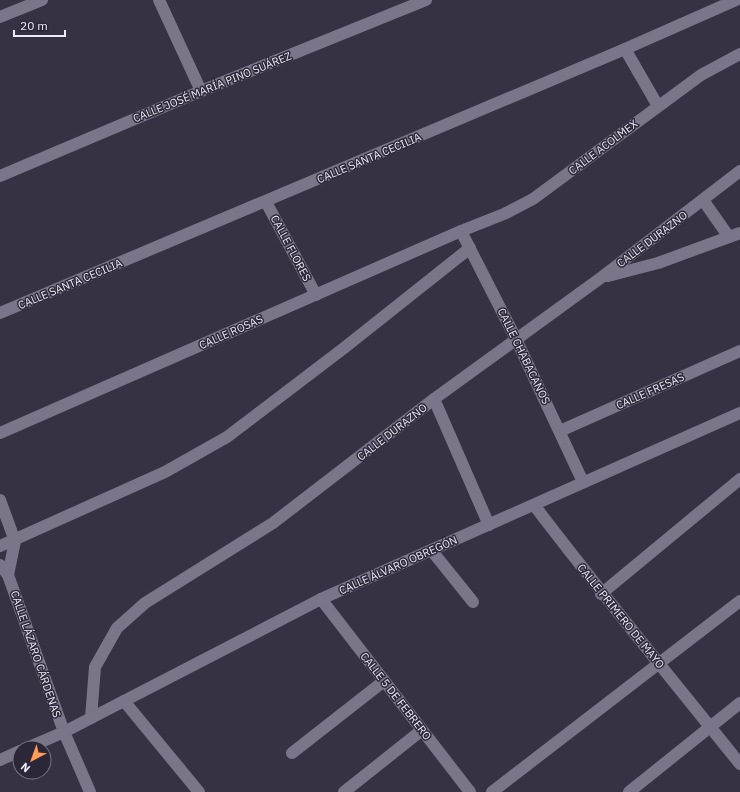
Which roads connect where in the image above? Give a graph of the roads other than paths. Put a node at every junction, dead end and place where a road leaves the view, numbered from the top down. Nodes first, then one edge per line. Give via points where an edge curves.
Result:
1 (42, 0) edge
2 (159, 0) edge
3 (426, 0) edge
4 (736, 0) edge
5 (0, 17) edge
6 (625, 49) junction
7 (740, 54) edge
8 (201, 91) junction
9 (658, 106) junction
10 (740, 171) edge
11 (0, 176) edge
12 (703, 200) junction
13 (266, 202) junction
14 (461, 231) junction
15 (735, 235) edge
16 (470, 248) junction
17 (602, 277) junction
18 (316, 294) junction
19 (0, 313) edge
20 (516, 339) junction
21 (740, 351) edge
22 (434, 399) junction
23 (740, 413) edge
24 (560, 431) junction
25 (0, 433) edge
26 (740, 479) edge
27 (583, 482) junction
28 (0, 500) edge
29 (534, 505) junction
30 (489, 525) junction
31 (15, 540) junction
32 (0, 546) edge
33 (432, 550) junction
34 (0, 565) edge
35 (8, 575) junction
36 (601, 594) junction
37 (321, 599) junction
38 (740, 601) edge
39 (473, 602) dead end
40 (660, 664) junction
41 (384, 681) junction
42 (124, 701) junction
43 (740, 703) edge
44 (91, 718) junction
45 (710, 727) junction
46 (422, 730) junction
47 (64, 732) junction
48 (46, 740) edge
49 (292, 752) dead end
50 (12, 755) edge
51 (0, 760) edge
52 (740, 764) edge
53 (90, 792) edge
54 (199, 792) edge
55 (344, 792) edge
56 (470, 792) edge
57 (492, 792) edge
58 (629, 792) edge

1 - 5 street
2 - 8 street
3 - 8 street, CALLE JOSÉ MARÍA PINO SUÁREZ
4 - 6 street, CALLE SANTA CECILIA
6 - 9 street
6 - 13 street, CALLE SANTA CECILIA
7 - 9 street, CALLE ACOLMEX via 701,75
8 - 11 street, CALLE JOSÉ MARÍA PINO SUÁREZ
9 - 14 street, CALLE ACOLMEX via 533,200
10 - 12 street, CALLE DURAZNO
12 - 15 street
12 - 17 street, CALLE DURAZNO
13 - 18 street, CALLE FLORES
13 - 19 street, CALLE SANTA CECILIA
14 - 16 street, CALLE CHABACANOS
14 - 18 street, CALLE ROSAS
15 - 17 street via 658,263
16 - 20 street, CALLE CHABACANOS
16 - 31 street via 227,437 165,472
17 - 20 street, CALLE DURAZNO
18 - 25 street, CALLE ROSAS
20 - 22 street, CALLE DURAZNO
20 - 24 street, CALLE CHABACANOS
21 - 24 street, CALLE FRESAS
22 - 30 street
22 - 44 street, CALLE DURAZNO via 273,523 145,603 117,628 95,667
23 - 27 street, CALLE ÁLVARO OBREGÓN
24 - 27 street, CALLE CHABACANOS
26 - 36 street
27 - 29 street, CALLE ÁLVARO OBREGÓN
28 - 31 street
29 - 30 street, CALLE ÁLVARO OBREGÓN
29 - 36 street, CALLE PRIMERO DE MAYO
30 - 33 street, CALLE ÁLVARO OBREGÓN
31 - 32 street
31 - 35 street
33 - 37 street, CALLE ÁLVARO OBREGÓN
33 - 39 street
34 - 35 street, CALLE LÁZARO CÁRDENAS
35 - 47 street, CALLE LÁZARO CÁRDENAS
36 - 40 street, CALLE PRIMERO DE MAYO
37 - 41 street, CALLE 5 DE FEBRERO
37 - 42 street, CALLE ÁLVARO OBREGÓN
38 - 40 street
40 - 45 street, CALLE PRIMERO DE MAYO
40 - 57 street
41 - 46 street, CALLE 5 DE FEBRERO
41 - 49 street
42 - 44 street, CALLE ÁLVARO OBREGÓN
42 - 54 street
43 - 45 street
44 - 47 street, CALLE ÁLVARO OBREGÓN
45 - 52 street, CALLE PRIMERO DE MAYO
45 - 58 street
46 - 55 street
46 - 56 street, CALLE 5 DE FEBRERO
47 - 48 street, CALLE ÁLVARO OBREGÓN
47 - 53 street, CALLE LÁZARO CÁRDENAS
50 - 51 street

